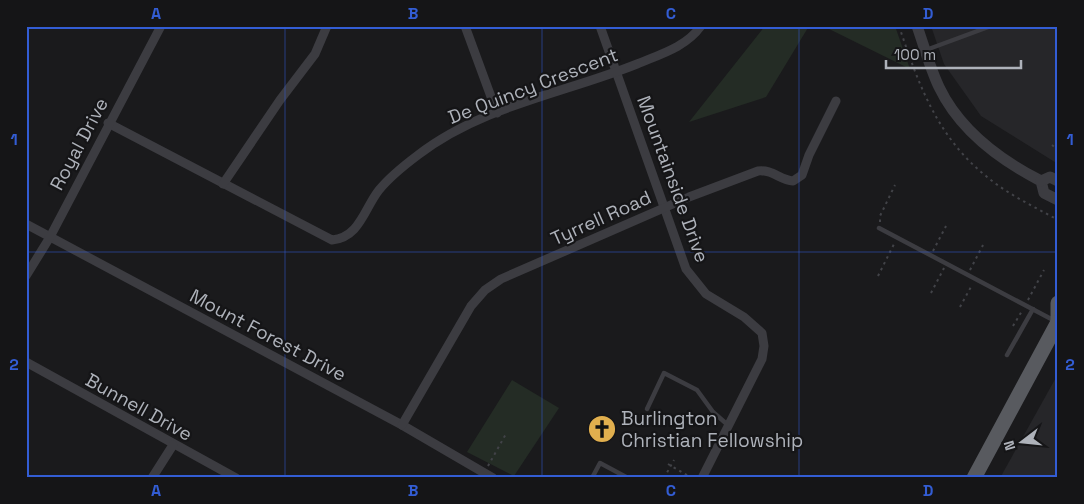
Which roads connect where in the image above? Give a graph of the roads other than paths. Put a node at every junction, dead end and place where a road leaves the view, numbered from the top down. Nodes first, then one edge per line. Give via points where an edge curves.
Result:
1 (160, 26) edge
2 (327, 26) edge
3 (466, 26) edge
4 (600, 26) edge
5 (702, 26) edge
6 (917, 26) edge
7 (991, 26) edge
8 (926, 50) junction
9 (616, 72) junction
10 (836, 101) dead end
11 (497, 113) junction
12 (108, 123) junction
13 (1041, 181) junction
14 (1058, 181) edge
15 (223, 184) junction
16 (1058, 200) edge
17 (665, 207) junction
18 (26, 224) edge
19 (879, 228) road end
20 (50, 237) junction
21 (26, 276) edge
22 (1058, 302) edge
23 (1033, 309) junction
24 (1058, 322) edge
25 (1007, 355) dead end
26 (26, 362) edge
27 (646, 409) dead end
28 (402, 424) junction
29 (729, 426) junction
30 (173, 445) junction
31 (152, 478) edge
32 (236, 478) edge
33 (493, 478) edge
34 (592, 478) edge
35 (628, 478) edge
36 (702, 478) edge
37 (974, 478) edge

1 - 12 street, Royal Drive
2 - 15 street via 315,54
3 - 11 street
4 - 9 street, Mountainside Drive
5 - 9 street, De Quincy Crescent via 677,48
6 - 8 street
7 - 8 lane
8 - 13 street via 939,87 968,129 1008,164
9 - 11 street, De Quincy Crescent
9 - 17 street, Mountainside Drive
10 - 17 street, Tyrrell Road via 802,175 793,181 785,181 766,170 758,171
11 - 15 street, De Quincy Crescent via 449,135 412,159 379,190 354,231 342,239 332,240
12 - 15 street, De Quincy Crescent
12 - 20 street, Royal Drive
13 - 14 street via 1050,177
13 - 16 street via 1044,193
17 - 28 street, Tyrrell Road via 501,279 485,290 470,306
17 - 29 street, Mountainside Drive via 678,248 695,282 706,294 744,316 762,333 762,359
18 - 20 street, Mount Forest Drive
19 - 23 lane
20 - 21 street, Royal Drive
20 - 28 street, Mount Forest Drive
22 - 24 main road
23 - 24 lane
23 - 25 lane
24 - 37 main road
26 - 30 street, Bunnell Drive
27 - 29 lane via 664,373 697,390 713,412
28 - 33 street, Mount Forest Drive
29 - 36 street, Mountainside Drive
30 - 31 street
30 - 32 street, Bunnell Drive
34 - 35 lane via 600,463

